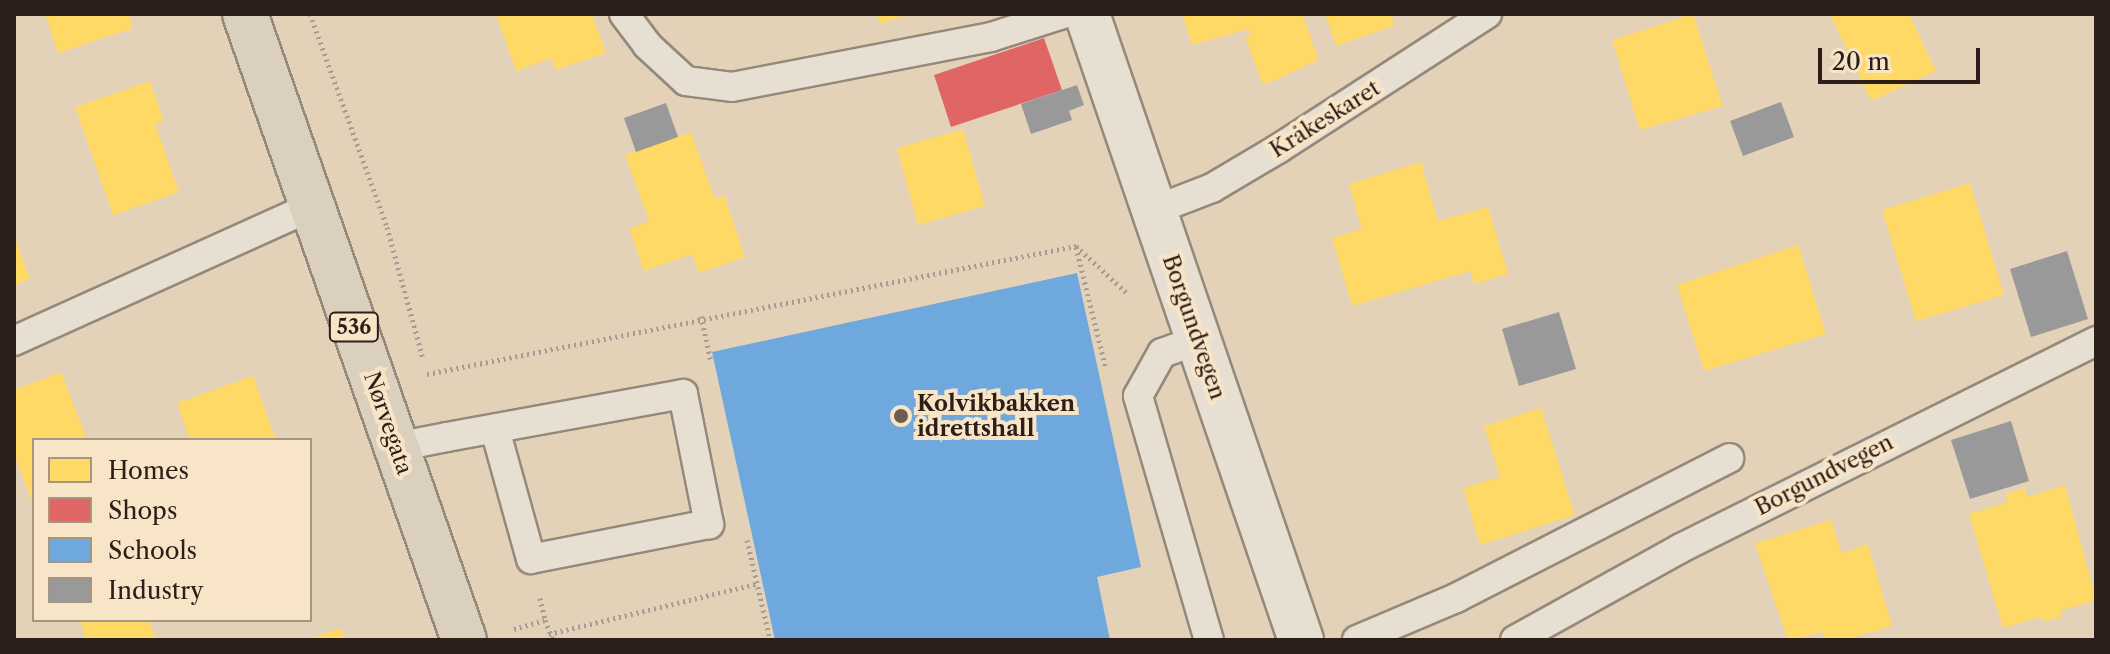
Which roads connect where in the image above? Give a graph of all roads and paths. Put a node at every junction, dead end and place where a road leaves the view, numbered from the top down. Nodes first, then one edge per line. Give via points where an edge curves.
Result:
1 (245, 14) edge
2 (310, 14) edge
3 (624, 14) edge
4 (1063, 14) edge
5 (1087, 14) edge
6 (1487, 14) edge
7 (313, 206) junction
8 (1155, 210) junction
9 (1076, 246) junction
10 (1136, 301) dead end
11 (1198, 340) junction
12 (14, 341) edge
13 (2096, 341) edge
14 (1106, 369) dead end
15 (427, 374) junction
16 (495, 429) junction
17 (447, 437) junction
18 (396, 447) junction
19 (1729, 458) dead end
20 (509, 616) dead end
21 (514, 629) junction
22 (551, 637) edge
23 (464, 640) edge
24 (518, 640) edge
25 (770, 640) edge
26 (1209, 640) edge
27 (1301, 640) edge
28 (1357, 640) edge
29 (1515, 640) edge

1 - 7 main road, Nørvegata / 536
2 - 15 path via 387,227
3 - 4 lane via 647,45 686,81 732,87 991,37
5 - 8 street, Borgundvegen
6 - 8 lane, Kråkeskaret via 1212,188
7 - 12 lane
7 - 18 main road, Nørvegata / 536
8 - 11 street, Borgundvegen
9 - 10 path
9 - 14 path
9 - 15 path
11 - 26 lane via 1162,353 1138,396
11 - 27 street, Borgundvegen
13 - 29 lane, Borgundvegen via 1681,548
15 - 17 path
16 - 16 lane via 683,394 709,524 531,559
16 - 17 lane
17 - 18 lane
18 - 23 main road, Nørvegata / 536
19 - 28 lane via 1456,598
20 - 21 path
21 - 22 path via 545,620
21 - 24 path
22 - 25 path via 756,584

